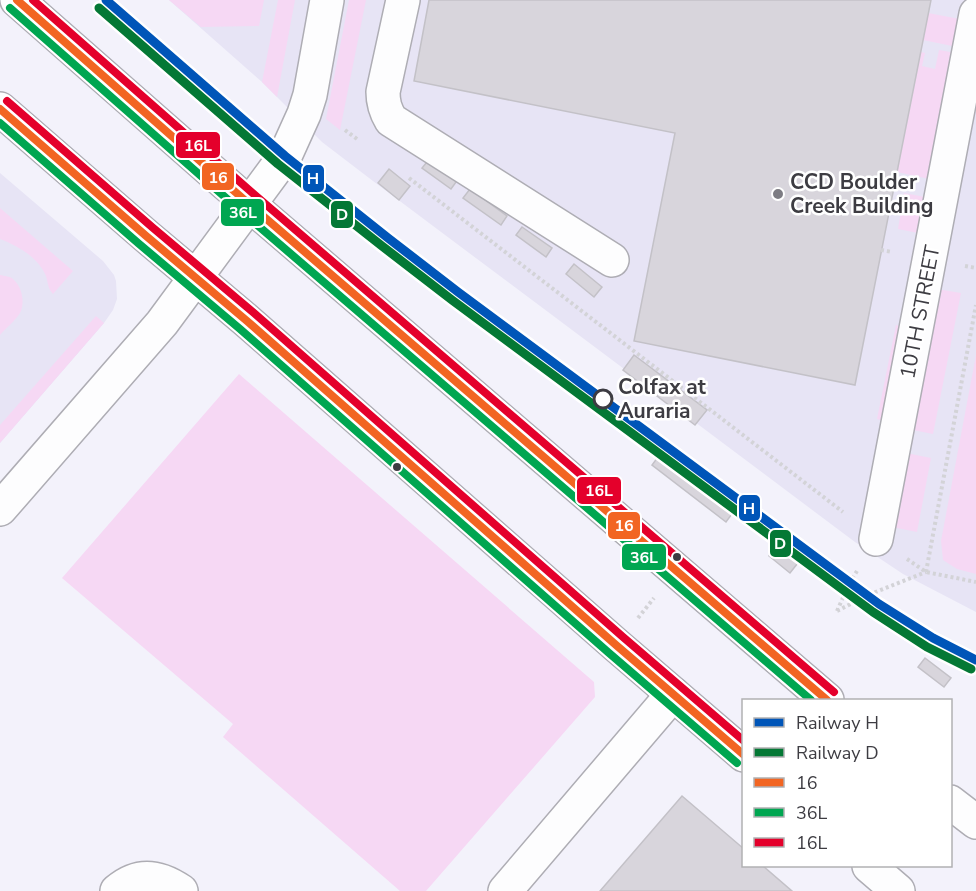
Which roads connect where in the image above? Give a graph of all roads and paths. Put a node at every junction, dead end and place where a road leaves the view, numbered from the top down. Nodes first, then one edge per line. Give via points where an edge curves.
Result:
1 (17, 0) edge
2 (327, 0) edge
3 (403, 0) edge
4 (976, 14) edge
5 (0, 109) edge
6 (345, 130) dead end
7 (362, 142) dead end
8 (406, 176) dead end
9 (249, 204) junction
10 (612, 260) dead end
11 (196, 278) junction
12 (976, 305) edge
13 (0, 509) edge
14 (876, 539) junction
15 (926, 572) junction
16 (976, 582) edge
17 (655, 597) dead end
18 (635, 621) dead end
19 (673, 694) junction
20 (826, 699) edge
21 (742, 753) edge
22 (952, 803) edge
23 (976, 822) edge
24 (870, 867) edge
25 (117, 891) edge
26 (180, 891) edge
27 (505, 891) edge
28 (898, 891) edge

1 - 9 main road
2 - 9 main road via 304,114 285,156
3 - 10 main road via 383,92 383,102 392,120
4 - 14 main road, 10TH STREET
5 - 11 main road
6 - 7 path
8 - 14 path
9 - 11 main road
9 - 20 main road
11 - 13 main road via 162,323
11 - 19 main road
12 - 15 path
14 - 15 path via 837,611
15 - 16 path
17 - 18 path
19 - 21 main road
19 - 27 main road
22 - 23 main road
24 - 28 main road
25 - 26 main road via 131,881 155,879

